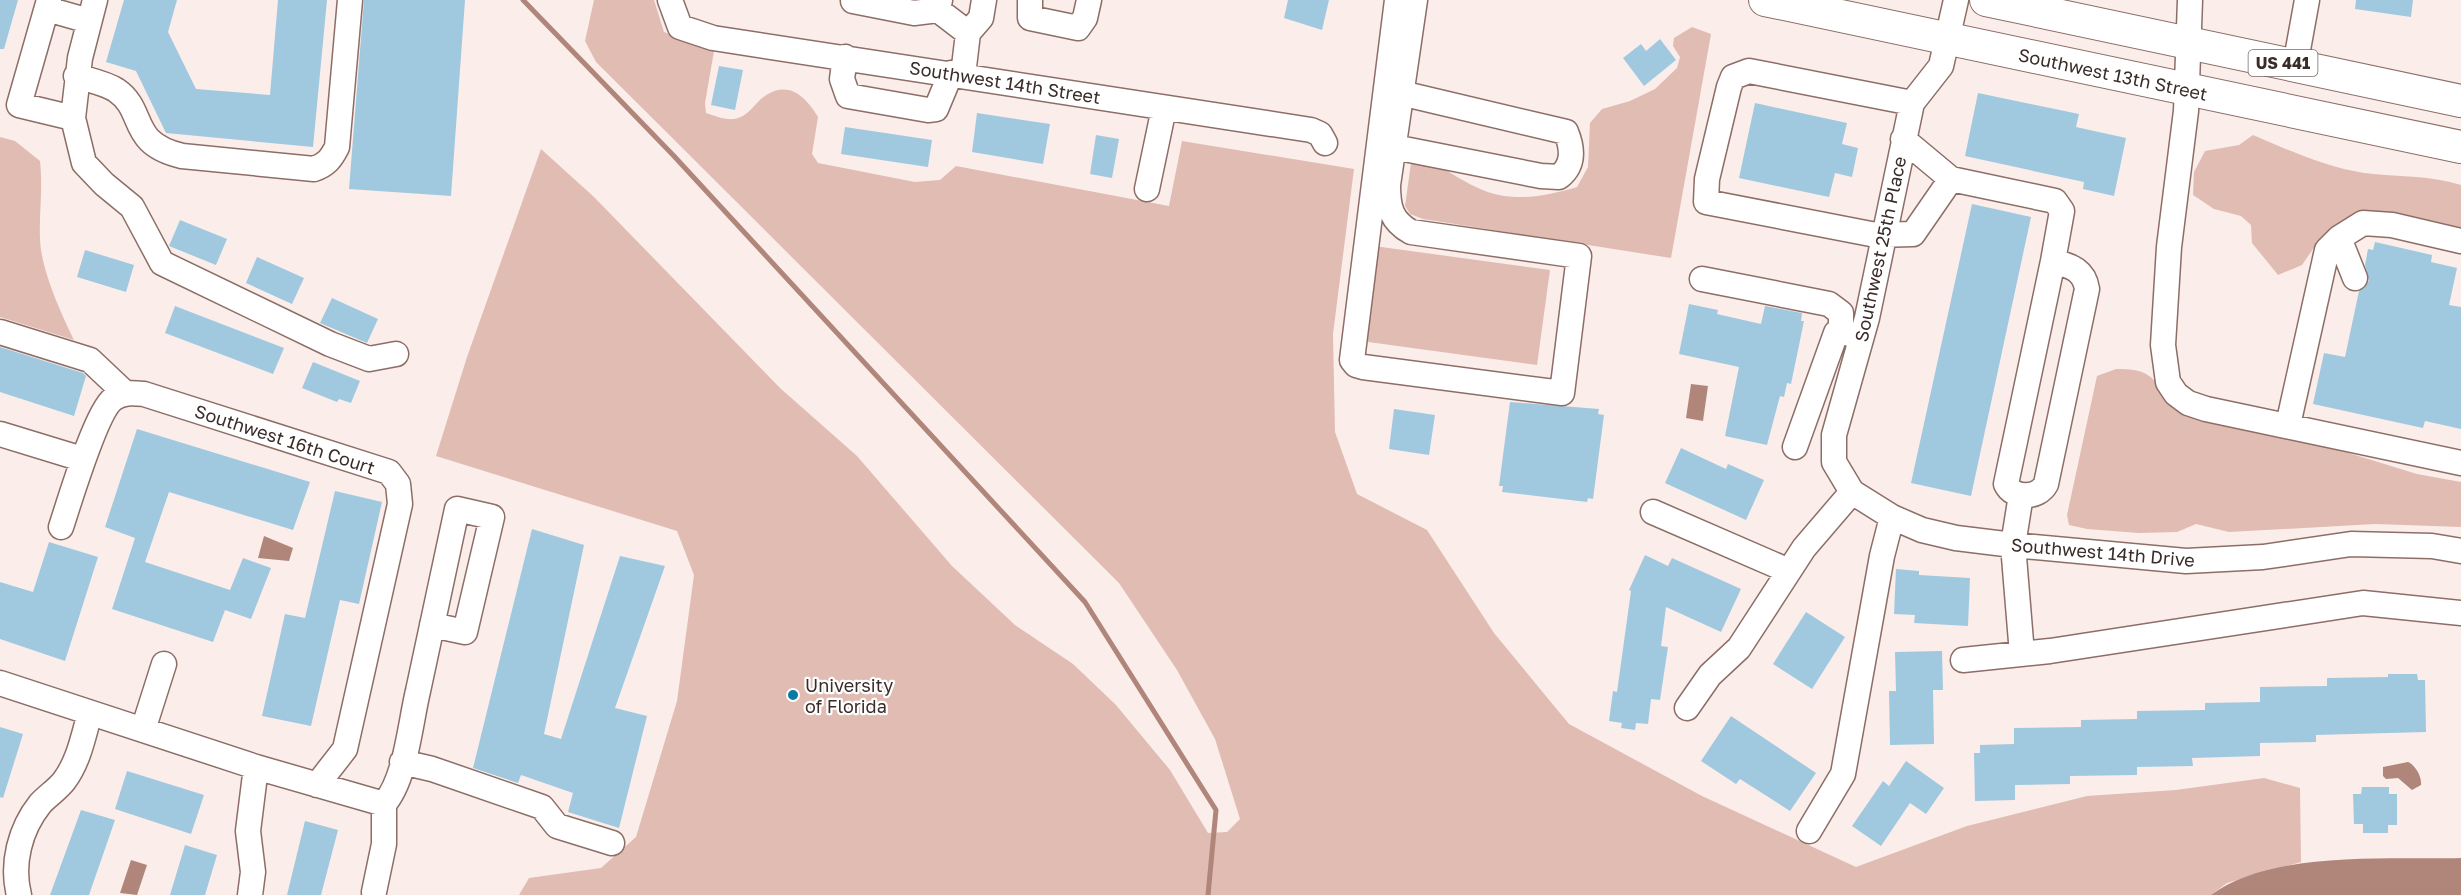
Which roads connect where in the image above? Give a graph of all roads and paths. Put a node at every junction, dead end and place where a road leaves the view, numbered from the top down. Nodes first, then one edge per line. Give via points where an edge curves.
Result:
1 (350, 0) edge
2 (670, 0) edge
3 (984, 0) edge
4 (1030, 0) edge
5 (1089, 0) edge
6 (1397, 0) edge
7 (1415, 0) edge
8 (1765, 0) edge
9 (1956, 0) edge
10 (2190, 0) edge
11 (2307, 0) edge
12 (853, 1) edge
13 (1997, 1) edge
14 (48, 4) edge
15 (939, 5) edge
16 (92, 11) edge
17 (968, 33) junction
18 (1947, 39) junction
19 (2188, 43) junction
20 (845, 57) junction
21 (2295, 66) junction
22 (957, 74) junction
23 (76, 76) junction
24 (2187, 89) junction
25 (1394, 91) junction
26 (2461, 101) edge
27 (1912, 103) junction
28 (1164, 108) junction
29 (73, 118) junction
30 (1903, 139) junction
31 (1325, 143) dead end
32 (1394, 147) junction
33 (2461, 147) edge
34 (1951, 179) junction
35 (1147, 189) dead end
36 (1884, 234) junction
37 (2339, 238) junction
38 (2461, 241) edge
39 (2053, 261) junction
40 (2355, 278) dead end
41 (1702, 279) dead end
42 (0, 332) edge
43 (1851, 335) junction
44 (396, 354) dead end
45 (125, 393) junction
46 (2288, 425) junction
47 (0, 434) edge
48 (1795, 447) dead end
49 (82, 459) junction
50 (2461, 463) edge
51 (1856, 495) junction
52 (2021, 495) junction
53 (1653, 512) dead end
54 (1892, 517) junction
55 (61, 527) dead end
56 (2013, 545) junction
57 (2461, 551) edge
58 (1789, 571) junction
59 (2461, 613) edge
60 (432, 625) junction
61 (2022, 654) junction
62 (1963, 660) dead end
63 (164, 664) dead end
64 (0, 683) edge
65 (1687, 708) dead end
66 (90, 713) junction
67 (142, 730) junction
68 (402, 762) junction
69 (256, 767) junction
70 (317, 785) junction
71 (384, 804) junction
72 (1809, 831) dead end
73 (612, 843) dead end
74 (374, 892) dead end
75 (19, 895) edge
76 (249, 895) edge

1 - 23 street via 337,147 324,166 314,169 164,152 148,141 116,90
2 - 20 street, Southwest 14th Street via 680,27 713,38
3 - 17 street via 981,18
4 - 5 street via 1030,18 1078,28
6 - 25 street
7 - 25 street
8 - 18 main road, Southwest 13th Street / US 441
9 - 18 street, Southwest 25th Place
10 - 19 street
11 - 21 street
12 - 15 street via 914,14
13 - 19 main road, US 441
14 - 16 street
14 - 29 street via 19,105
15 - 17 street
16 - 23 street
17 - 22 street
18 - 24 main road, Southwest 13th Street / US 441
18 - 27 street, Southwest 25th Place via 1941,66
19 - 21 main road, US 441
19 - 24 street
20 - 22 street, Southwest 14th Street
20 - 22 street via 842,80 848,96 890,104 936,109
21 - 26 main road, US 441
22 - 28 street, Southwest 14th Street
23 - 29 street
24 - 33 main road, Southwest 13th Street / US 441
24 - 46 street via 2167,266 2163,345 2168,382 2188,403
25 - 32 street
25 - 32 street via 1566,132 1571,159 1568,170 1559,177 1541,176
25 - 32 street via 1352,360 1356,365 1562,393 1579,256 1411,232 1393,217 1388,202
27 - 30 street, Southwest 25th Place
27 - 36 street via 1773,74 1741,72 1733,77 1729,87 1707,179 1706,202 1722,207
28 - 31 street, Southwest 14th Street via 1311,130 1320,134
28 - 35 street
29 - 44 street via 84,163 132,207 162,263 330,344 369,359
30 - 34 street
30 - 36 street, Southwest 25th Place
34 - 36 street via 1913,234
34 - 39 street via 2055,201 2062,211
36 - 43 street, Southwest 25th Place
37 - 38 street via 2363,224 2392,225
37 - 40 street
37 - 46 street via 2327,250
39 - 52 street via 2006,484 2013,493
39 - 52 street via 2082,274 2087,290 2046,484 2042,491
41 - 43 street via 1829,304 1841,313
42 - 45 street via 90,360
43 - 48 street via 1833,340
43 - 51 street, Southwest 25th Place via 1834,435 1834,462
45 - 49 street via 111,401
45 - 70 street, Southwest 16th Court via 144,394 389,472 398,484 400,504 345,749
46 - 50 street
47 - 49 street
49 - 55 street
51 - 54 street, Southwest 14th Drive
51 - 58 street via 1804,548
52 - 56 street
53 - 58 street
54 - 56 street, Southwest 14th Drive via 1956,538
54 - 72 street via 1843,774
56 - 57 street, Southwest 14th Drive via 2186,561 2263,557 2351,544 2432,546
56 - 61 street
58 - 65 street via 1739,648 1710,675
59 - 61 street via 2363,603
60 - 60 street via 465,632 492,517 457,509
60 - 68 street
61 - 62 street
63 - 67 street
64 - 66 street
66 - 67 street
66 - 75 street via 78,758 25,827 17,856
67 - 69 street
68 - 71 street via 393,794
68 - 73 street via 542,807 557,826
69 - 70 street
69 - 76 street via 248,831 253,872
70 - 71 street
71 - 74 street via 384,844

